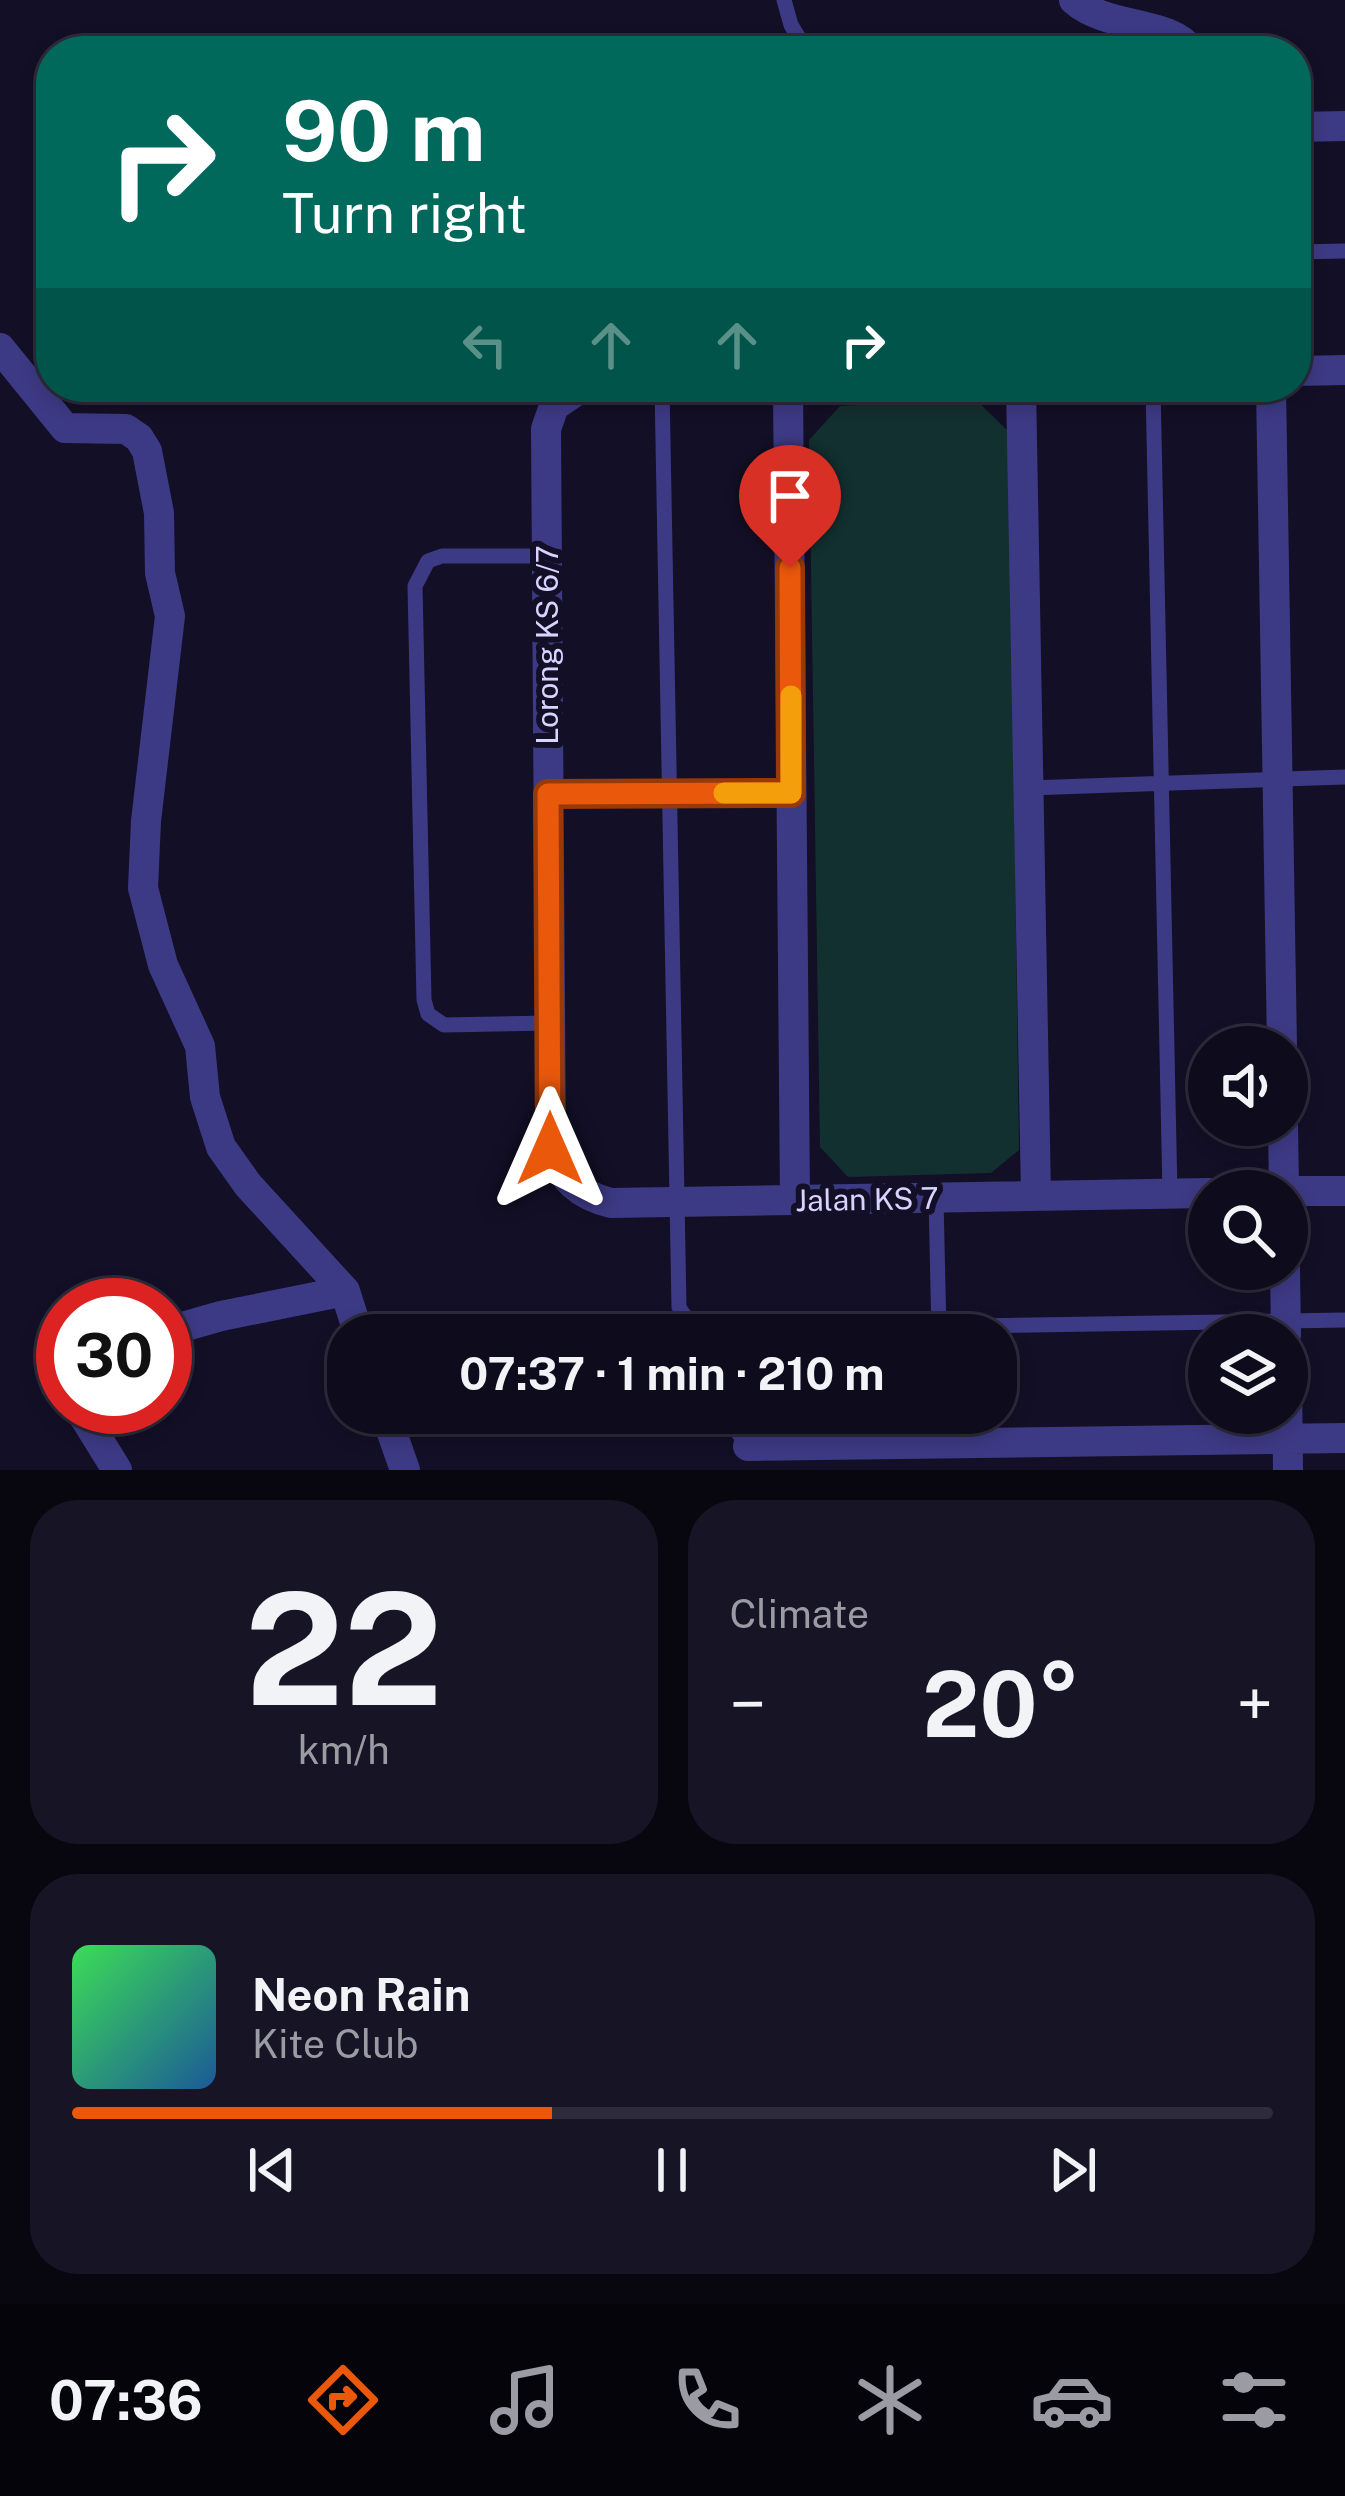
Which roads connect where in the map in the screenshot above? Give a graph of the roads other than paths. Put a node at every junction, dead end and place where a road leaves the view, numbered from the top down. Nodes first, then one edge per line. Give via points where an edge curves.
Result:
1 (784, 0) edge
2 (1074, 0) edge
3 (798, 36) edge
4 (1172, 36) edge
5 (1345, 126) edge
6 (1311, 127) edge
7 (1345, 251) edge
8 (1311, 252) edge
9 (0, 348) edge
10 (1345, 370) edge
11 (1311, 371) edge
12 (36, 393) edge
13 (43, 402) edge
14 (560, 402) edge
15 (662, 402) edge
16 (788, 402) edge
17 (1021, 402) edge
18 (1153, 402) edge
19 (1271, 402) edge
20 (547, 556) junction
21 (1345, 777) edge
22 (1277, 780) junction
23 (1161, 784) junction
24 (1029, 788) junction
25 (791, 793) junction
26 (548, 794) junction
27 (670, 794) junction
28 (550, 1023) junction
29 (1282, 1026) edge
30 (550, 1149) joint
31 (1308, 1191) edge
32 (1345, 1191) edge
33 (1170, 1194) junction
34 (1188, 1194) edge
35 (1036, 1196) junction
36 (936, 1198) junction
37 (795, 1200) junction
38 (677, 1202) junction
39 (344, 1291) junction
40 (352, 1314) edge
41 (685, 1314) edge
42 (939, 1314) edge
43 (1345, 1320) edge
44 (192, 1324) edge
45 (1308, 1325) edge
46 (1188, 1329) edge
47 (1017, 1330) edge
48 (97, 1434) edge
49 (393, 1434) edge
50 (739, 1434) edge
51 (876, 1434) edge
52 (1017, 1434) edge
53 (1345, 1438) edge
54 (748, 1446) joint
55 (1288, 1454) edge
56 (116, 1470) edge
57 (404, 1470) edge

1 - 3 lane
2 - 4 street via 1091,16
5 - 6 street
7 - 8 lane
9 - 12 street
10 - 11 street
13 - 39 street via 64,428 127,429 147,452 170,616 146,821 150,923 200,1046 221,1148
14 - 20 street, Lorong KS 6/7 via 546,429
15 - 27 lane
16 - 25 street
17 - 24 street
18 - 23 lane
19 - 22 street
20 - 26 street, Lorong KS 6/7
20 - 28 lane via 442,556 428,561 415,586 428,1014 444,1025
21 - 22 lane
22 - 23 lane
22 - 29 street
23 - 24 lane
23 - 33 lane
24 - 35 street
25 - 27 lane
25 - 37 street
26 - 27 lane
26 - 28 street, Lorong KS 6/7
27 - 38 lane
28 - 30 street, Lorong KS 6/7
30 - 38 street, Jalan KS 7 via 568,1181 593,1198
31 - 32 street
33 - 34 street, Jalan KS 7
33 - 35 street, Jalan KS 7
35 - 36 street, Jalan KS 7
36 - 37 street, Jalan KS 7
36 - 42 lane
37 - 38 street, Jalan KS 7
38 - 41 lane
39 - 40 street
39 - 44 street
43 - 45 lane
46 - 47 lane
48 - 56 street
49 - 57 street
50 - 54 lane
51 - 54 street
52 - 55 street
53 - 55 street

